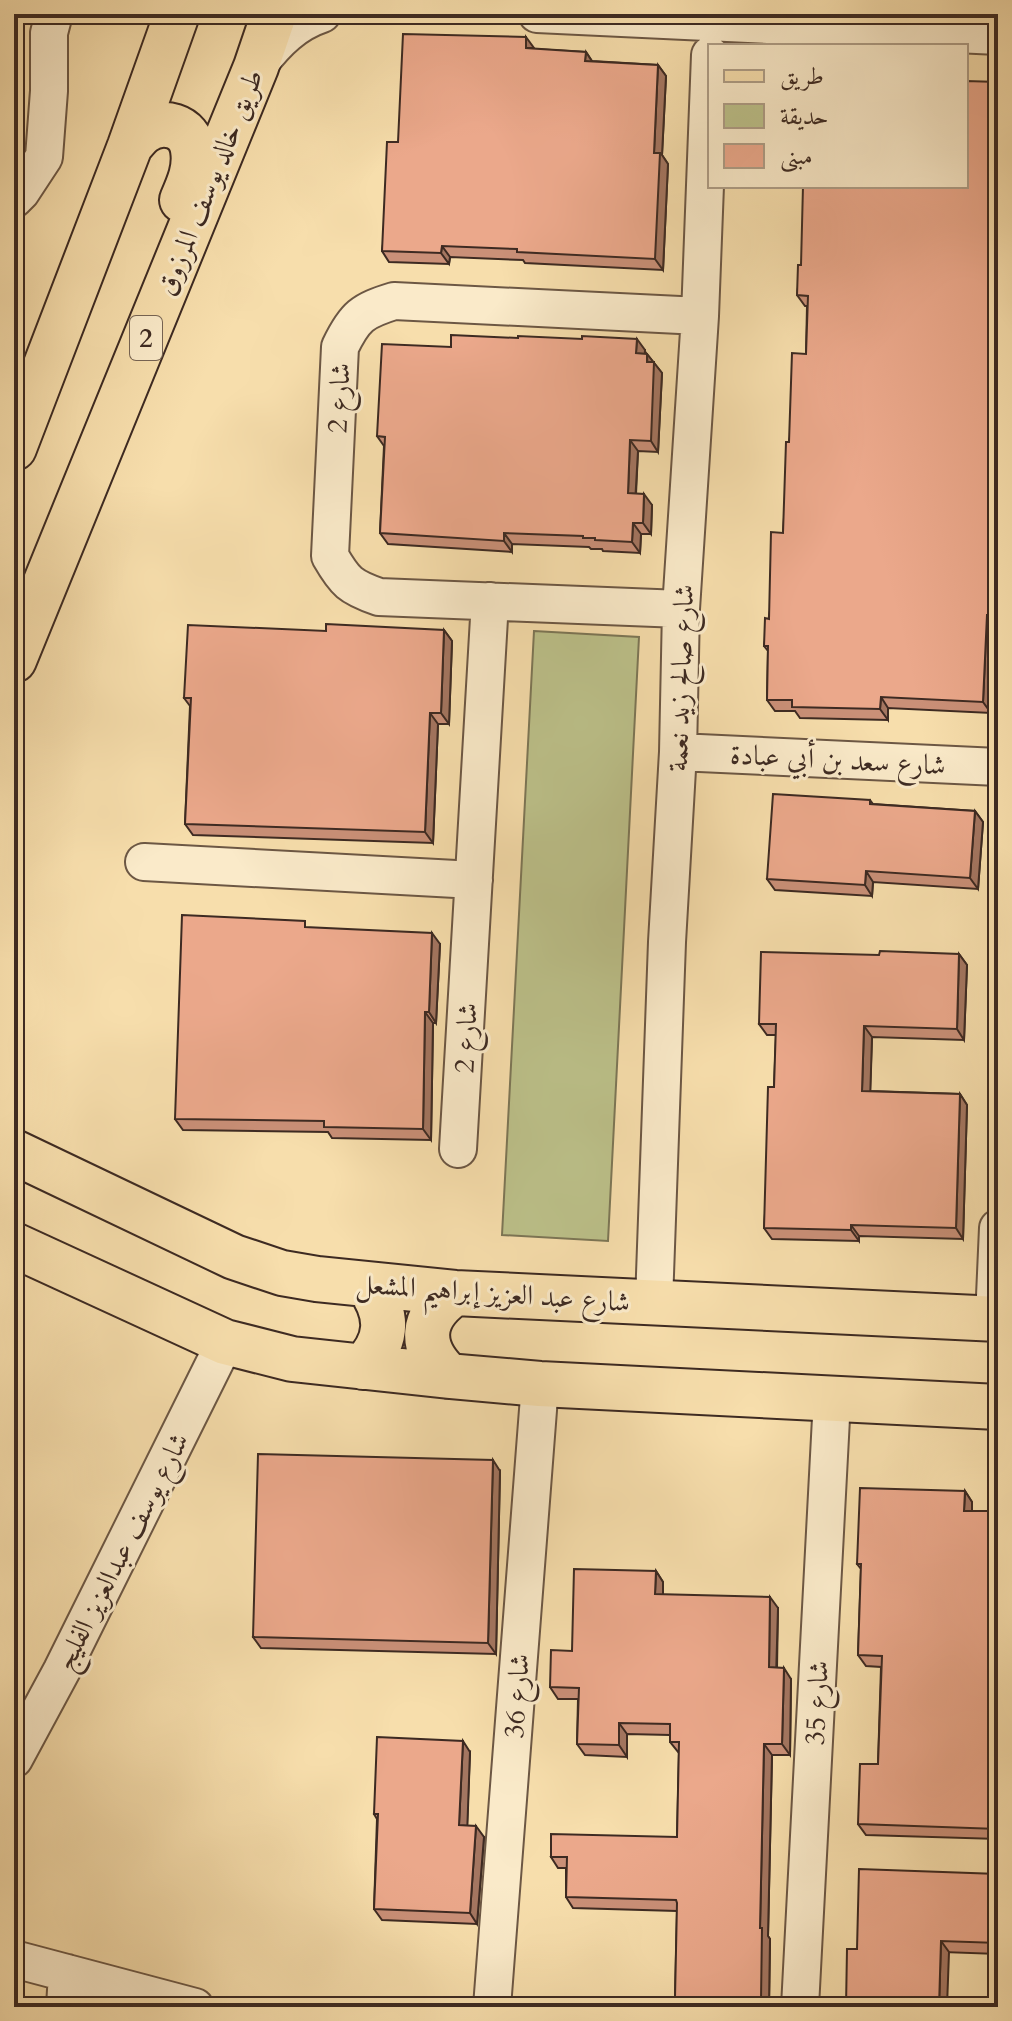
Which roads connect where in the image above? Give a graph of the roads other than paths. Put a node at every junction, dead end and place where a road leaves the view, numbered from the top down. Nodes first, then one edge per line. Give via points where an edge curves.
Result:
1 (54, 14) edge
2 (177, 14) edge
3 (274, 14) edge
4 (322, 14) edge
5 (537, 14) edge
6 (862, 22) edge
7 (998, 36) edge
8 (711, 41) edge
9 (256, 67) junction
10 (708, 116) edge
11 (130, 146) junction
12 (14, 199) edge
13 (700, 316) junction
14 (14, 448) edge
15 (69, 526) junction
16 (490, 601) junction
17 (681, 609) junction
18 (14, 660) edge
19 (678, 752) junction
20 (998, 767) edge
21 (144, 862) dead end
22 (474, 880) junction
23 (458, 1149) dead end
24 (21, 1161) edge
25 (998, 1228) edge
26 (14, 1245) edge
27 (368, 1285) junction
28 (455, 1293) junction
29 (654, 1302) junction
30 (996, 1319) edge
31 (225, 1342) junction
32 (363, 1367) junction
33 (449, 1376) junction
34 (540, 1384) junction
35 (832, 1399) junction
36 (998, 1407) edge
37 (14, 1759) edge
38 (14, 1959) edge
39 (66, 1990) edge
40 (195, 2007) edge
41 (492, 2007) edge
42 (800, 2007) edge

1 - 12 street via 44,157
2 - 11 main road
3 - 9 main road, طريق خالد يوسف المرزوق / 2
4 - 9 street via 279,39
5 - 8 street
6 - 7 street
6 - 8 street
9 - 15 main road, طريق خالد يوسف المرزوق / 2
10 - 13 street, شارع صالح زيد نعمة
11 - 14 main road
11 - 15 main road via 152,127 172,125 192,144 194,166 107,388
13 - 16 street, شارع 2 via 394,301 369,309 351,324 340,347 330,556 343,578 379,597
13 - 17 street, شارع صالح زيد نعمة
15 - 18 main road, طريق خالد يوسف المرزوق / 2
16 - 17 street, شارع 2
16 - 22 street, شارع 2
17 - 19 street, شارع صالح زيد نعمة
19 - 20 street, شارع سعد بن أبي عبادة
19 - 29 street, شارع صالح زيد نعمة
21 - 22 street
22 - 23 street, شارع 2
24 - 27 main road, شارع عبد العزيز إبراهيم المشعل via 234,1257 282,1273
25 - 30 street
26 - 31 main road
27 - 28 main road, شارع عبد العزيز إبراهيم المشعل
27 - 32 main road via 382,1311 383,1327 374,1356
28 - 29 main road, شارع عبد العزيز إبراهيم المشعل
28 - 33 main road via 431,1316 427,1333 436,1365
29 - 30 main road, شارع عبد العزيز إبراهيم المشعل
31 - 32 main road via 292,1359
31 - 37 street, شارع يوسف عبدالعزيز الفليج
32 - 33 main road
33 - 34 main road
34 - 35 main road
34 - 41 street, شارع 36
35 - 36 main road
35 - 42 street, شارع 35
38 - 39 street
39 - 40 street

